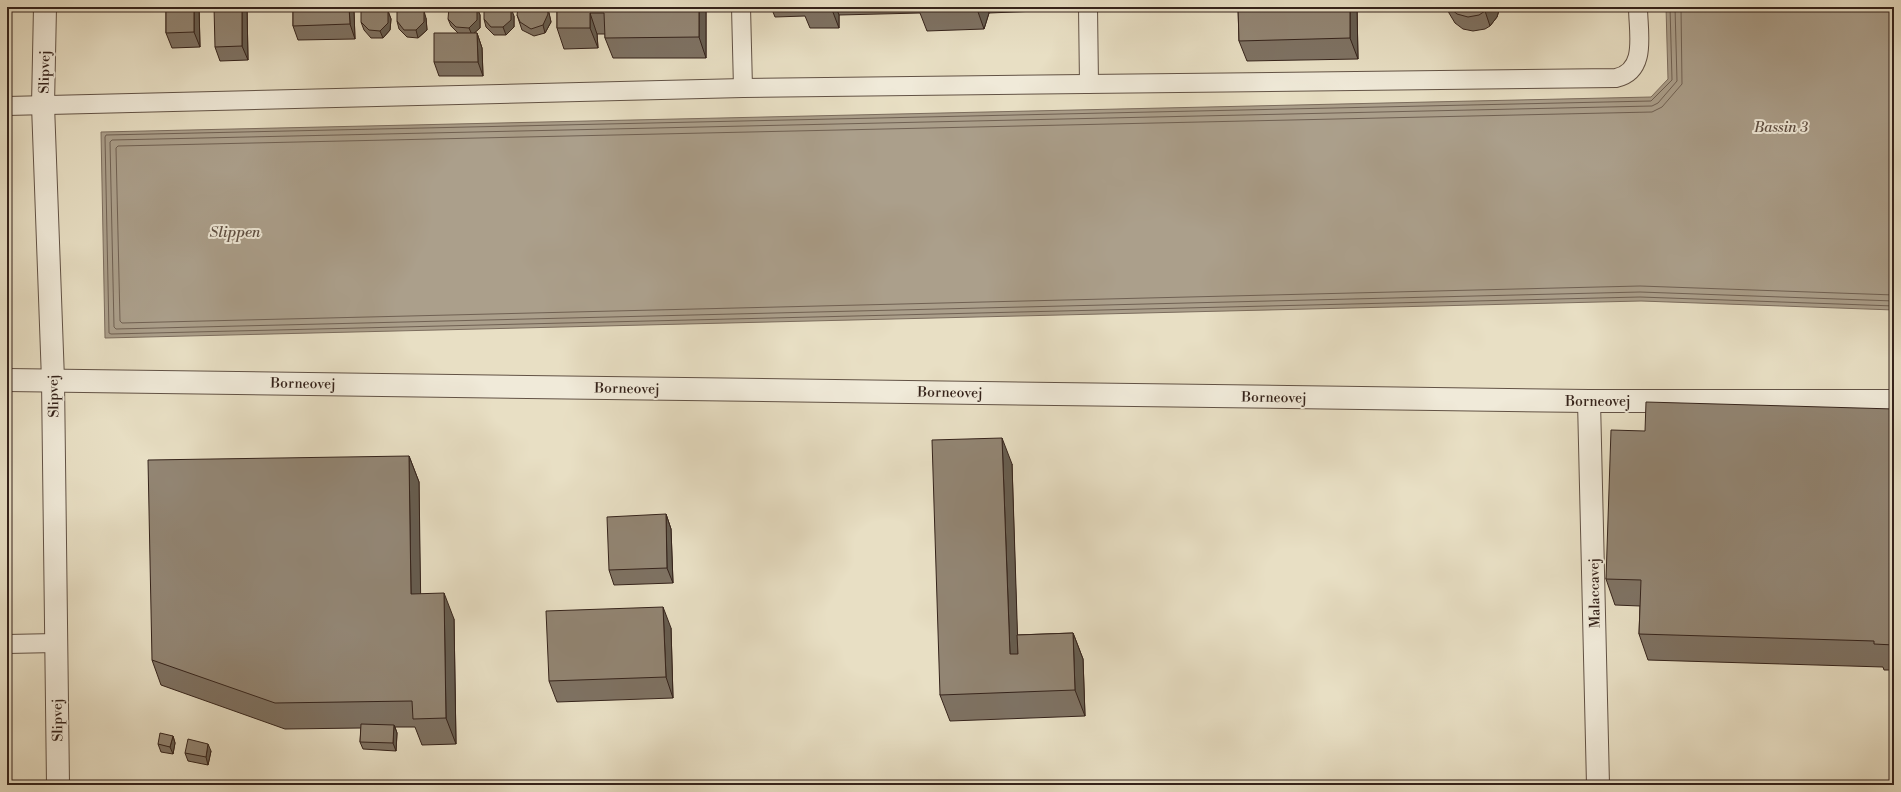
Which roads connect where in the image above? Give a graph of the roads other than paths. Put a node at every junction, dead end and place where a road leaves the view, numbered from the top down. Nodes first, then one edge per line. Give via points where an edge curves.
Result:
1 (45, 7) edge
2 (741, 7) edge
3 (1088, 7) edge
4 (1638, 7) edge
5 (1089, 84) junction
6 (743, 88) junction
7 (43, 105) junction
8 (7, 106) edge
9 (7, 380) edge
10 (53, 380) junction
11 (1589, 401) junction
12 (1894, 401) edge
13 (56, 643) junction
14 (7, 644) edge
15 (58, 785) edge
16 (1598, 785) edge

1 - 7 street, Slipvej
2 - 6 lane
3 - 5 lane
4 - 5 lane via 1637,64 1625,76 1616,78
5 - 6 lane
6 - 7 lane
7 - 8 lane
7 - 10 street, Slipvej
9 - 10 street, Borneovej
10 - 11 street, Borneovej
10 - 13 street, Slipvej
11 - 12 street, Borneovej
11 - 16 street, Malaccavej
13 - 14 lane
13 - 15 street, Slipvej

